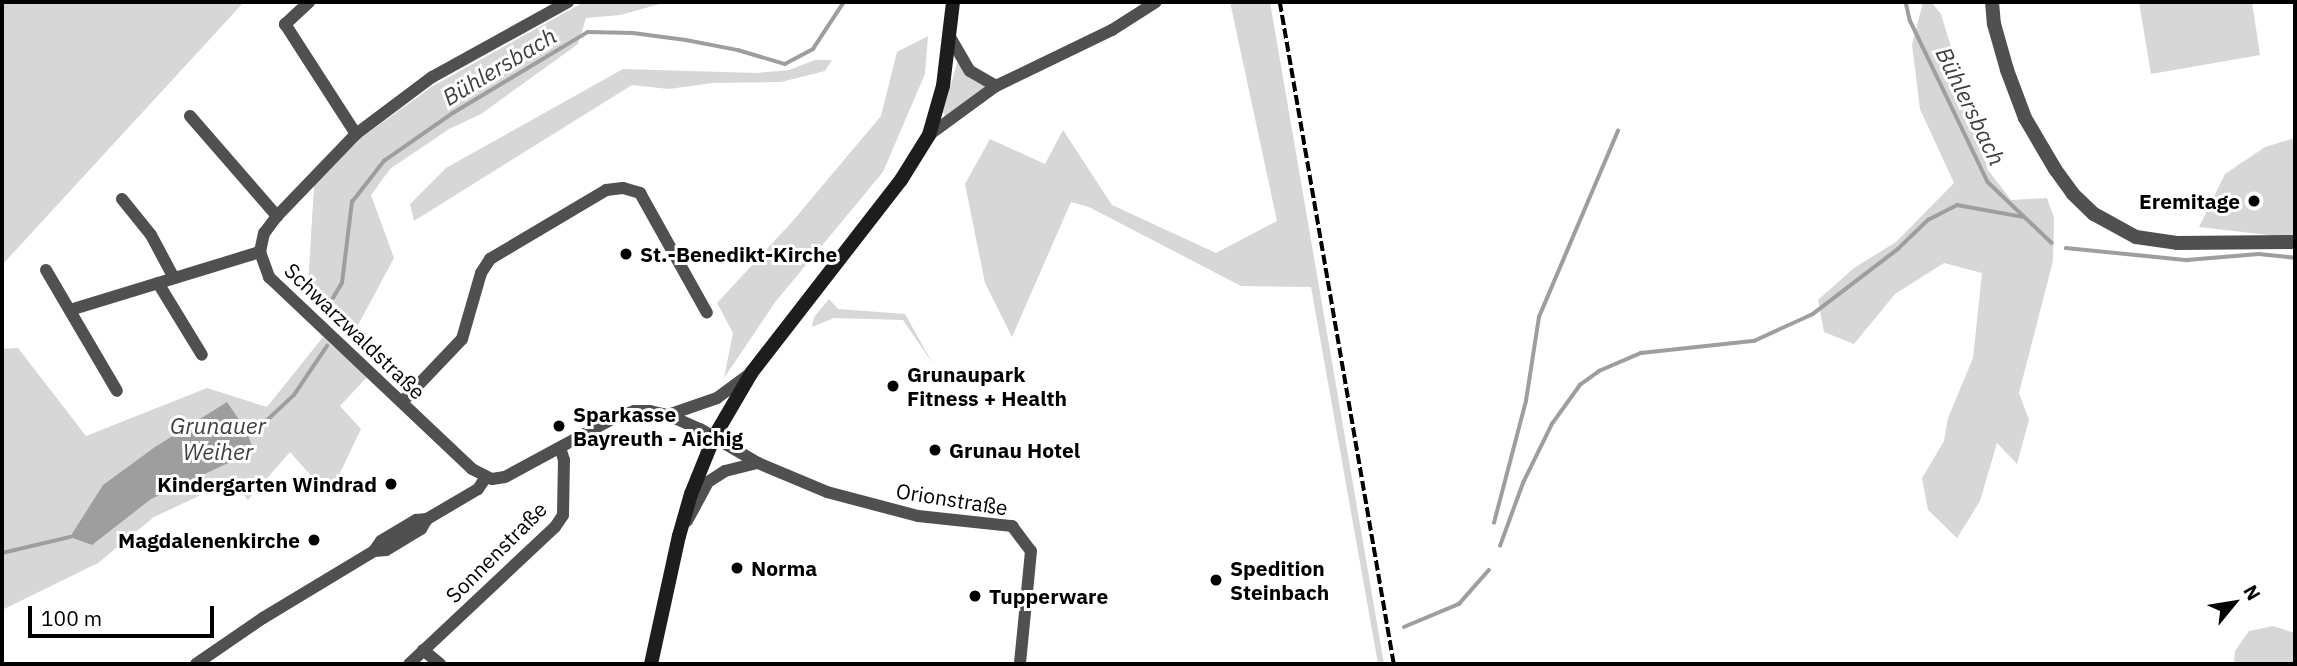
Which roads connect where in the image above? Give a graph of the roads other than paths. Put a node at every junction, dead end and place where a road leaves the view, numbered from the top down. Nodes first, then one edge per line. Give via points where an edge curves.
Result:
1 (309, 2) edge
2 (568, 2) edge
3 (953, 2) edge
4 (1156, 2) edge
5 (1992, 2) edge
6 (950, 37) junction
7 (996, 86) junction
8 (190, 116) dead end
9 (356, 134) junction
10 (929, 135) junction
11 (122, 199) dead end
12 (277, 216) junction
13 (2295, 242) edge
14 (260, 252) junction
15 (46, 270) dead end
16 (174, 278) junction
17 (158, 283) junction
18 (70, 310) junction
19 (708, 313) dead end
20 (202, 355) dead end
21 (752, 372) junction
22 (117, 391) dead end
23 (402, 402) junction
24 (668, 415) junction
25 (714, 437) junction
26 (561, 448) junction
27 (758, 463) junction
28 (486, 477) junction
29 (679, 536) junction
30 (423, 650) junction
31 (196, 664) edge
32 (409, 664) edge
33 (440, 664) edge
34 (651, 664) edge
35 (1020, 664) edge

1 - 9 street via 285,24
2 - 9 street, Schwarzwaldstraße via 432,77
3 - 6 main road
4 - 7 street via 1112,30
5 - 13 street via 2007,70 2025,118 2073,194 2094,214 2136,237 2177,243
6 - 7 street via 970,71
6 - 10 main road
7 - 10 street
8 - 12 street
9 - 12 street, Schwarzwaldstraße
10 - 21 main road via 901,180
11 - 16 street via 150,235
12 - 14 street, Schwarzwaldstraße via 264,233
14 - 16 street
14 - 23 street, Schwarzwaldstraße via 269,277
15 - 18 street
16 - 17 street
17 - 18 street
17 - 20 street
18 - 22 street
19 - 23 street via 640,193 624,188 606,190 490,259 481,273 462,340
21 - 24 street via 717,398
21 - 25 main road
23 - 28 street, Schwarzwaldstraße
24 - 25 street, Orionstraße
24 - 26 street via 634,411
25 - 27 street, Orionstraße
25 - 29 main road
26 - 28 street via 499,479
26 - 30 street, Sonnenstraße via 565,499 559,521
27 - 29 street via 725,471 708,482
27 - 35 street, Orionstraße via 827,492 918,516 1012,526 1031,551
28 - 31 street via 478,489 381,541 374,551
29 - 34 main road
30 - 32 street, Sonnenstraße
30 - 33 street

